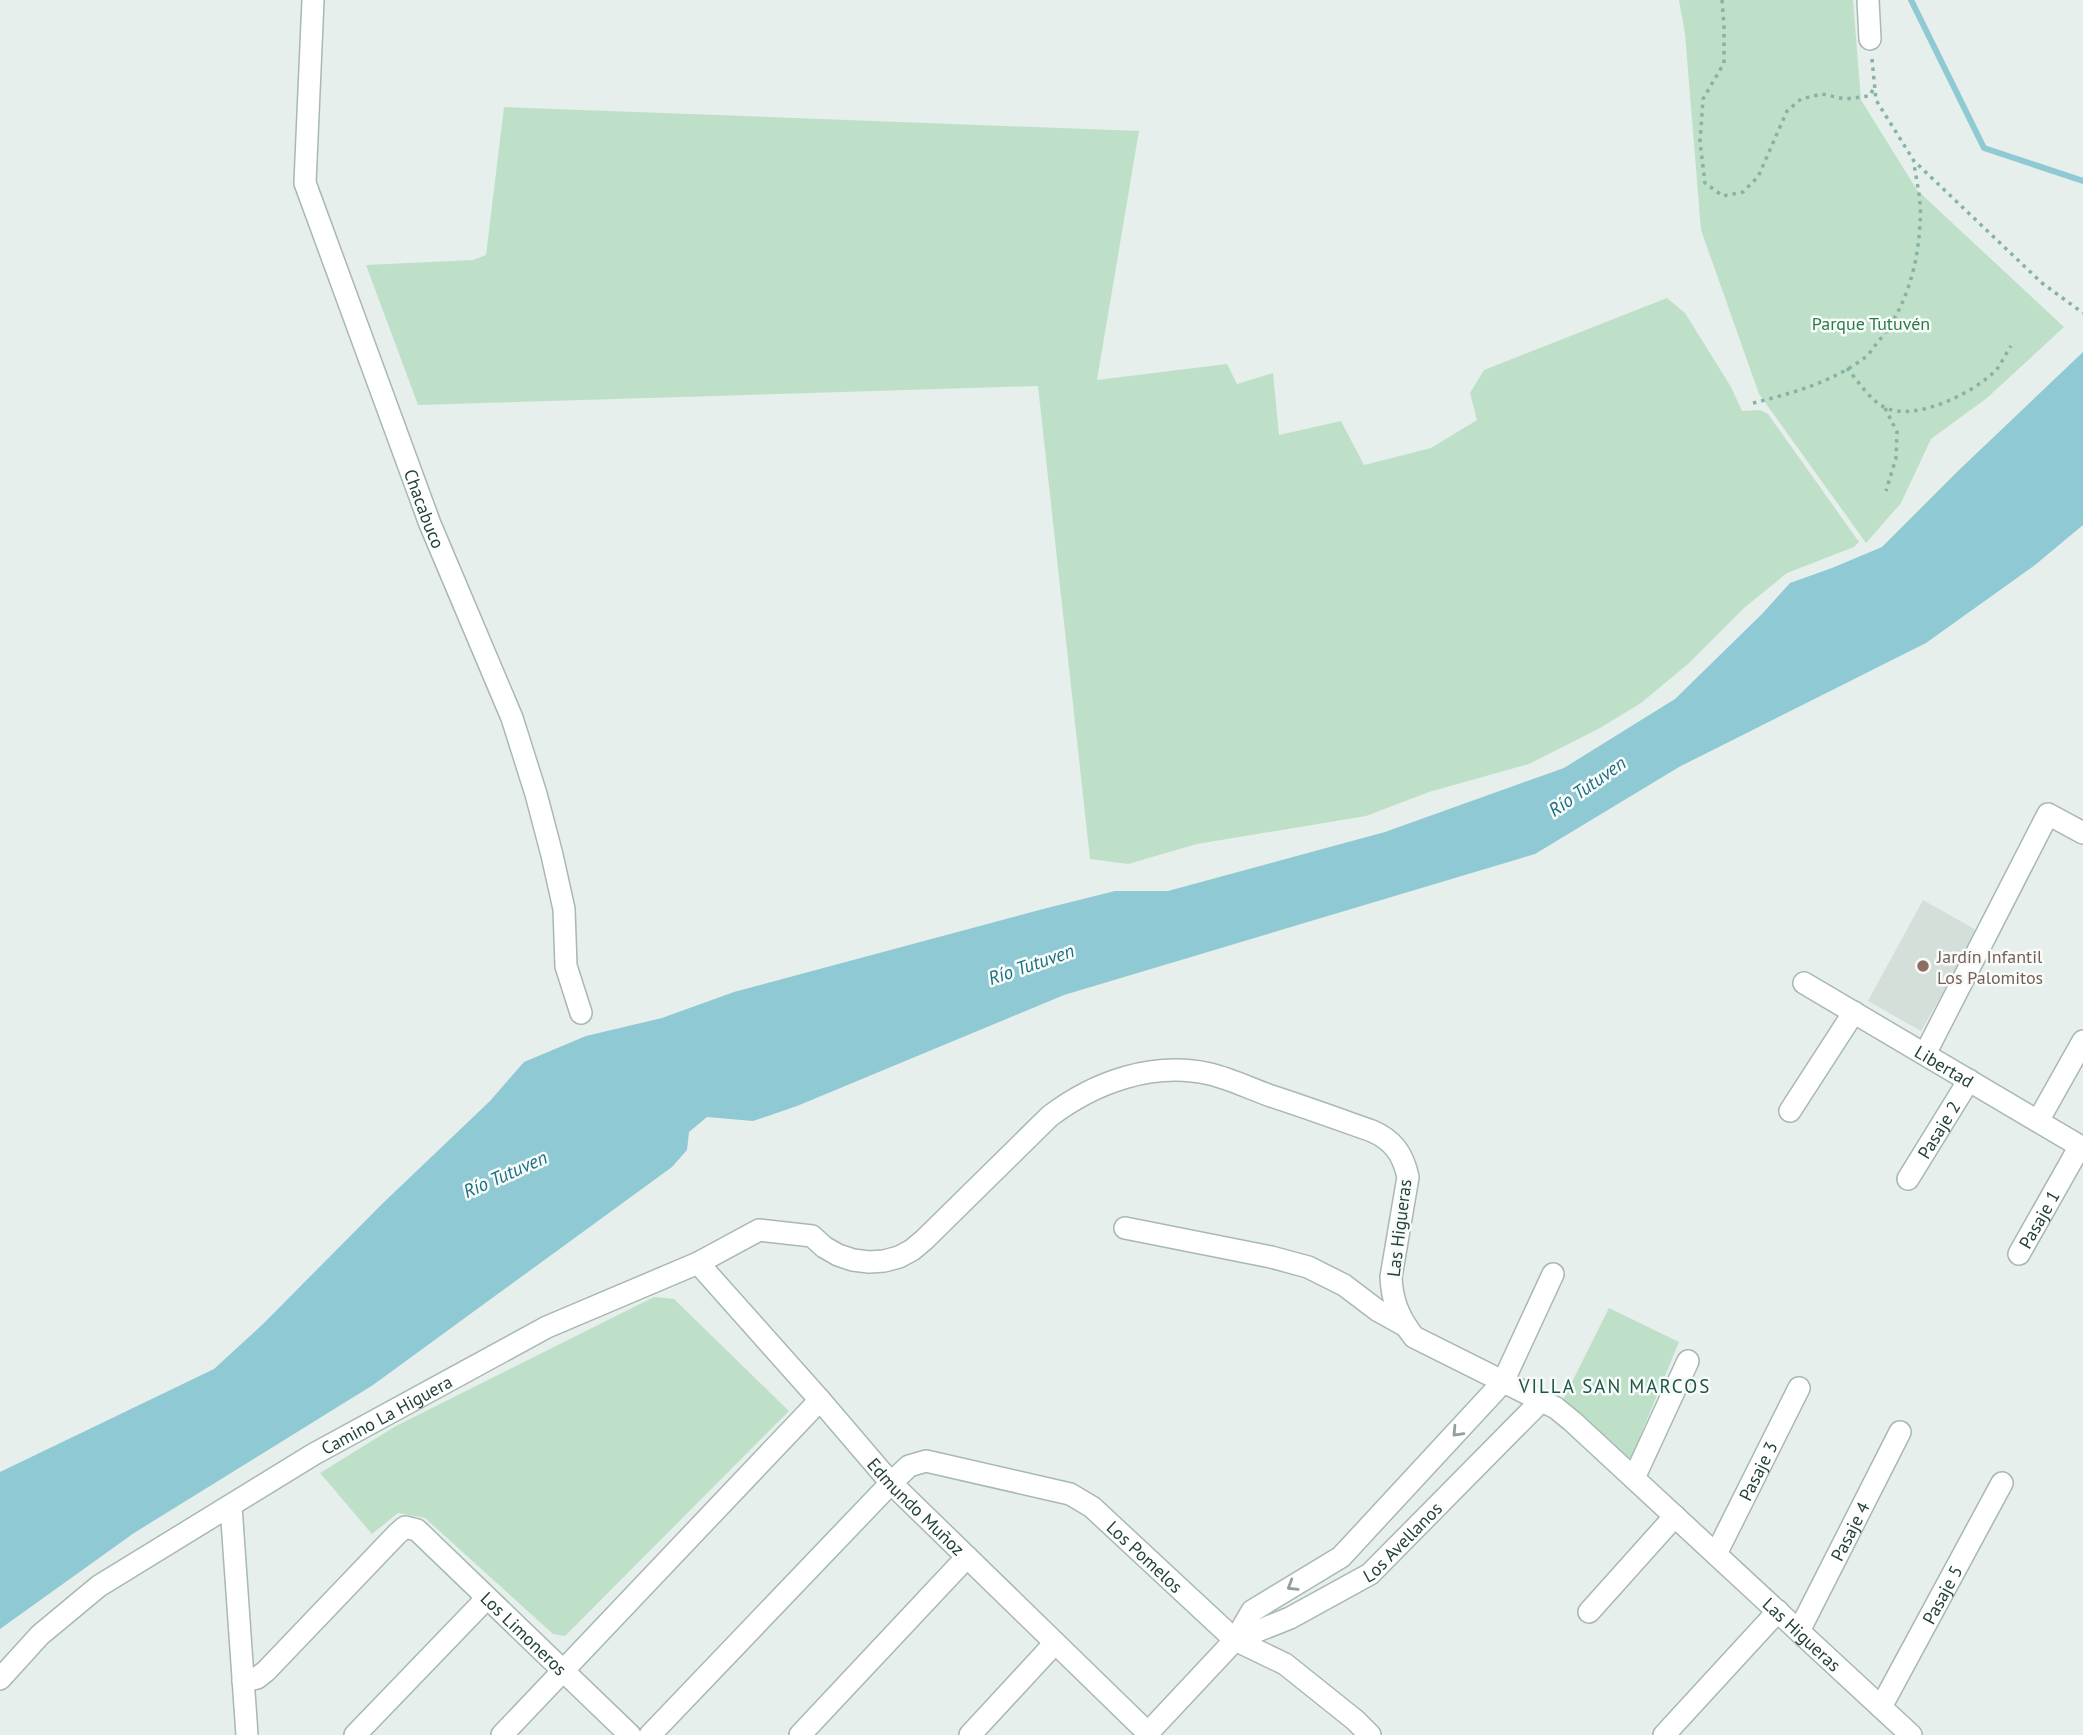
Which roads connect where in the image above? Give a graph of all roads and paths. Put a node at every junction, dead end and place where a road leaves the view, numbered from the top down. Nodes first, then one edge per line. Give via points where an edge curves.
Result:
1 (313, 0) edge
2 (1722, 0) edge
3 (1868, 0) edge
4 (1870, 39) joint
5 (1875, 87) junction
6 (1914, 162) junction
7 (2083, 313) edge
8 (2011, 346) dead end
9 (1847, 368) junction
10 (1753, 403) dead end
11 (1885, 408) junction
12 (1886, 491) dead end
13 (2083, 833) edge
14 (1804, 983) dead end
15 (1854, 1012) junction
16 (581, 1013) dead end
17 (2083, 1041) edge
18 (1925, 1054) junction
19 (1969, 1080) junction
20 (1790, 1111) dead end
21 (2038, 1121) junction
22 (2081, 1147) edge
23 (1908, 1179) dead end
24 (1125, 1228) dead end
25 (813, 1236) joint
26 (2019, 1254) dead end
27 (698, 1263) junction
28 (1553, 1274) dead end
29 (1404, 1325) junction
30 (1688, 1361) dead end
31 (1503, 1382) junction
32 (1799, 1388) dead end
33 (820, 1400) junction
34 (1541, 1401) junction
35 (1900, 1432) dead end
36 (1634, 1478) junction
37 (891, 1483) junction
38 (2002, 1483) dead end
39 (231, 1506) junction
40 (1675, 1516) junction
41 (1716, 1554) junction
42 (967, 1557) junction
43 (487, 1598) junction
44 (1778, 1611) junction
45 (1588, 1612) dead end
46 (1799, 1631) junction
47 (1235, 1640) junction
48 (1055, 1643) junction
49 (564, 1670) junction
50 (0, 1679) edge
51 (243, 1681) junction
52 (1881, 1707) junction
53 (1348, 1727) edge
54 (1148, 1734) edge
55 (247, 1735) edge
56 (355, 1735) edge
57 (502, 1735) edge
58 (630, 1735) edge
59 (650, 1735) edge
60 (800, 1735) edge
61 (970, 1735) edge
62 (1370, 1735) edge
63 (1664, 1735) edge
64 (1911, 1735) edge

1 - 16 street, Chacabuco via 305,183 430,523 512,718 555,869 564,909 566,966
2 - 5 path via 1724,63 1703,99 1700,142 1705,183 1723,196 1743,192 1758,177 1787,111 1801,99 1822,94 1845,99 1868,96
3 - 4 street
4 - 5 path
5 - 6 path via 1876,100
6 - 7 path via 2042,283
6 - 9 path via 1921,221 1907,296 1890,328 1864,358
8 - 11 path via 1997,369 1968,392 1930,408 1903,412
9 - 10 path via 1781,397
9 - 11 path
11 - 12 path via 1897,432 1896,458
13 - 18 street via 2048,814
14 - 15 street, Libertad
15 - 18 street, Libertad
15 - 20 street
17 - 21 street
18 - 19 street, Libertad
19 - 21 street, Libertad
19 - 23 street, Pasaje 2
21 - 22 street, Libertad
22 - 26 street, Pasaje 1
24 - 29 street via 1290,1261 1325,1275
25 - 27 street, Camino La Higuera via 758,1230
25 - 29 street, Las Higueras via 824,1247 853,1260 899,1257 924,1240 1050,1116 1087,1092 1148,1072 1211,1074 1372,1131 1393,1143 1408,1177 1391,1277
27 - 33 street, Edmundo Muñoz
27 - 39 street, Camino La Higuera via 547,1327 314,1454
28 - 31 street
29 - 31 street, Las Higueras via 1414,1337
30 - 36 street
31 - 34 street, Las Higueras
31 -> 47 street, Los Avellanos via 1341,1557 1252,1611
32 - 41 street, Pasaje 3
33 - 37 street, Edmundo Muñoz
33 - 49 street
34 - 36 street, Las Higueras via 1573,1422
34 - 47 street, Los Avellanos via 1370,1574 1290,1618
35 - 46 street, Pasaje 4
36 - 40 street, Las Higueras
37 - 42 street, Edmundo Muñoz
37 - 47 street, Los Pomelos via 909,1466 926,1461 1070,1494 1092,1507
37 - 59 street, Los Pomelos
38 - 52 street, Pasaje 5
39 - 50 street, Camino La Higuera via 99,1586 40,1635
39 - 51 street
40 - 41 street, Las Higueras
40 - 45 street
41 - 44 street, Las Higueras
42 - 48 street, Edmundo Muñoz
42 - 60 street
43 - 49 street, Los Limoneros
43 - 51 street, Los Limoneros via 417,1530 405,1527 266,1671
43 - 56 street
44 - 46 street, Las Higueras
44 - 63 street
46 - 52 street, Las Higueras
47 - 53 street, Los Pomelos via 1285,1664
47 - 54 street, Los Avellanos
48 - 54 street, Edmundo Muñoz
48 - 61 street
49 - 57 street
49 - 58 street, Los Limoneros
51 - 55 street
52 - 64 street, Las Higueras
53 - 62 street, Los Pomelos

